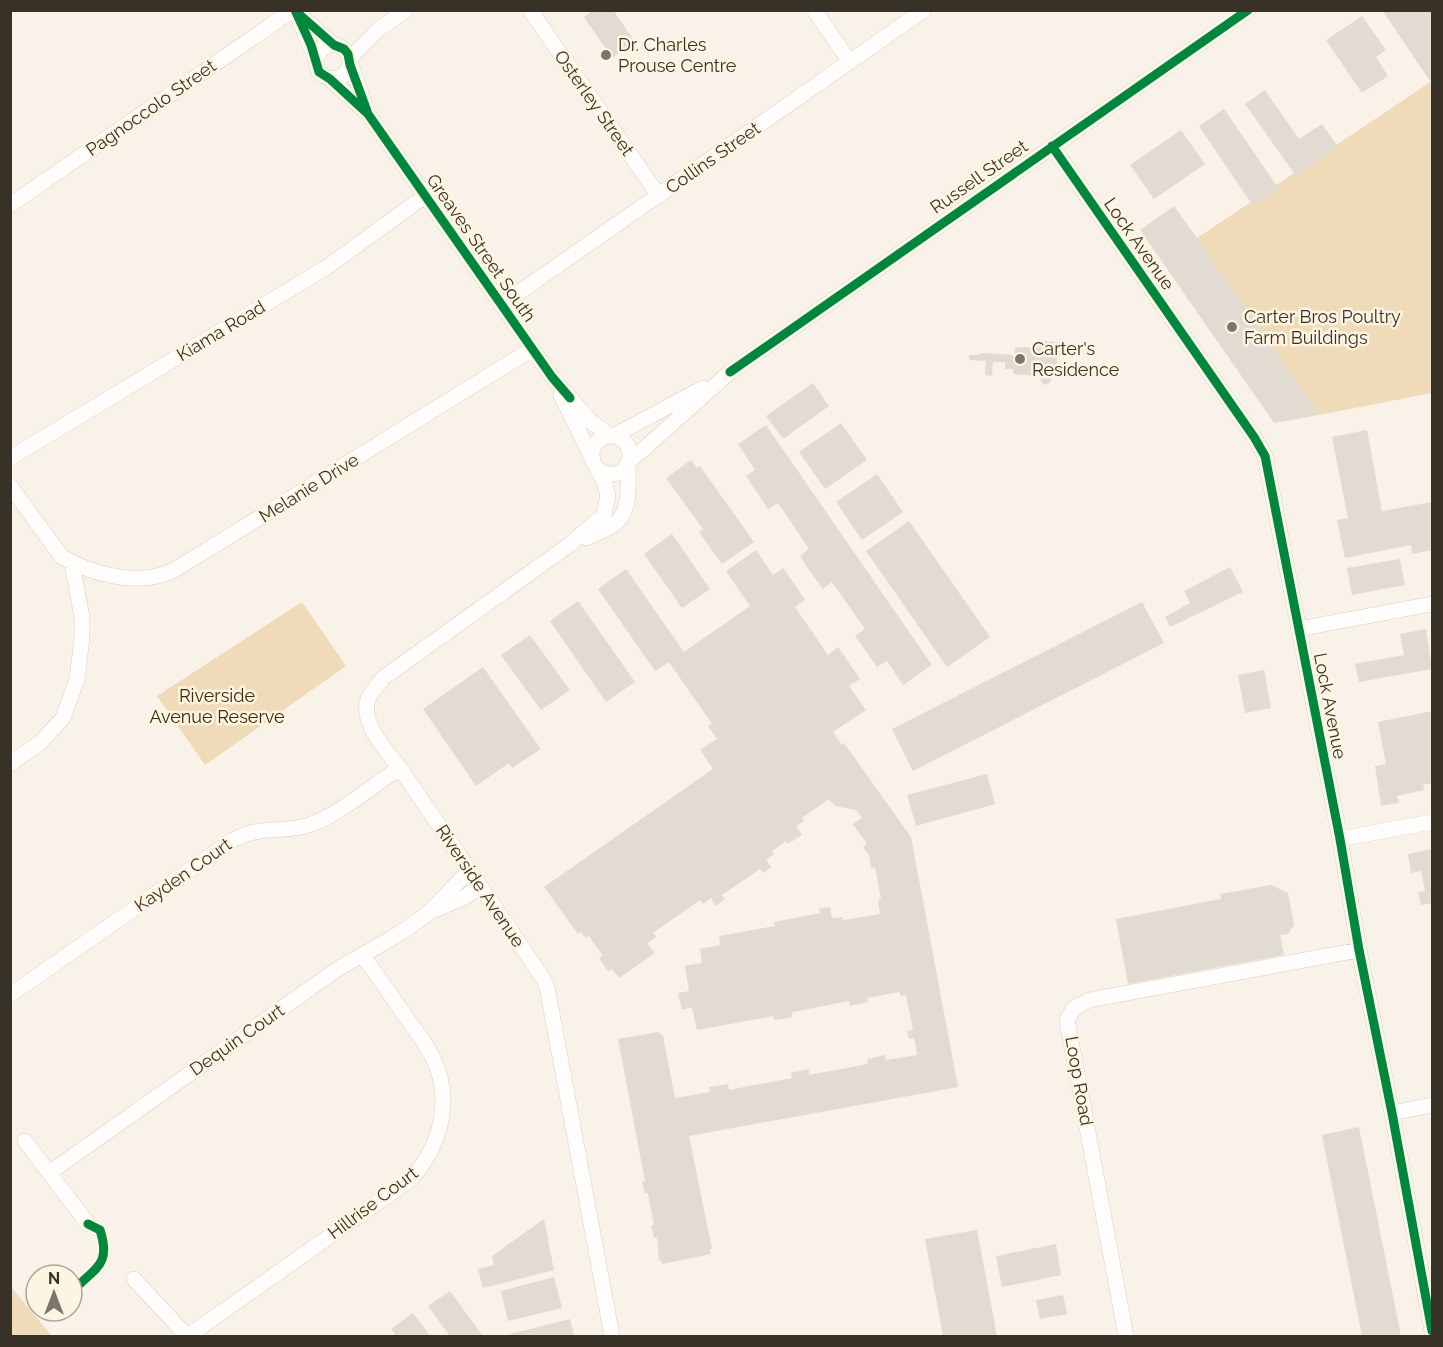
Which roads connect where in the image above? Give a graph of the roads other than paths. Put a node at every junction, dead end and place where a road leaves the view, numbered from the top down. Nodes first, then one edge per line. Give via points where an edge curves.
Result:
1 (294, 10) edge
2 (406, 10) edge
3 (530, 10) edge
4 (814, 10) edge
5 (924, 10) edge
6 (1248, 10) edge
7 (379, 29) junction
8 (337, 46) junction
9 (316, 60) junction
10 (350, 62) junction
11 (850, 62) junction
12 (330, 79) junction
13 (368, 114) junction
14 (1052, 146) junction
15 (425, 196) junction
16 (659, 196) junction
17 (10, 205) edge
18 (501, 305) junction
19 (532, 349) junction
20 (730, 372) junction
21 (552, 377) junction
22 (612, 436) junction
23 (10, 458) edge
24 (594, 463) junction
25 (629, 463) junction
26 (11, 489) edge
27 (569, 545) junction
28 (72, 563) junction
29 (1432, 604) edge
30 (1298, 629) junction
31 (10, 764) edge
32 (399, 768) junction
33 (1432, 822) edge
34 (1340, 840) junction
35 (470, 871) junction
36 (480, 887) junction
37 (428, 913) junction
38 (1359, 950) junction
39 (362, 955) junction
40 (10, 995) edge
41 (1432, 1105) edge
42 (1392, 1113) junction
43 (25, 1141) dead end
44 (49, 1173) junction
45 (88, 1224) dead end
46 (134, 1279) dead end
47 (1432, 1331) edge
48 (187, 1336) edge
49 (612, 1336) edge
50 (1126, 1336) edge

1 - 8 street
1 - 9 street
1 - 17 street, Pagnoccolo Street
2 - 7 street
3 - 16 street, Osterley Street
4 - 11 street
5 - 11 street, Collins Street
6 - 14 street, Russell Street
7 - 8 street
7 - 10 street
8 - 9 street via 324,47
8 - 10 street via 344,49
9 - 12 street via 319,72
10 - 12 street via 345,74
10 - 13 street, Greaves Street South
11 - 16 street, Collins Street
12 - 13 street, Greaves Street South
13 - 15 street, Greaves Street South
14 - 20 street, Russell Street
14 - 30 street, Lock Avenue via 1265,456
15 - 18 street, Greaves Street South
15 - 23 street, Kiama Road via 327,267
16 - 18 street, Collins Street
18 - 19 street, Greaves Street South
19 - 21 street, Greaves Street South
19 - 28 street, Melanie Drive via 170,572 129,578
20 - 22 street, Russell Street
20 - 25 street, Russell Street
21 - 22 street, Greaves Street South via 591,423
21 - 24 street, Greaves Street South
22 - 24 street via 597,442 592,453
22 - 25 street via 628,446
24 - 25 street via 601,471 614,475
24 - 27 street, Riverside Avenue via 608,496 604,515
25 - 27 street, Riverside Avenue via 624,513 614,525
26 - 28 street via 62,557
27 - 32 street, Riverside Avenue via 384,678 368,698 368,720 376,738
28 - 31 street via 82,617 77,679 63,718 40,743
29 - 30 street
30 - 34 street, Lock Avenue
32 - 35 street, Riverside Avenue
32 - 40 street, Kayden Court via 318,822 256,831 233,840
33 - 34 street
34 - 38 street, Lock Avenue
35 - 36 street, Riverside Avenue
35 - 37 street, Dequin Court
36 - 37 street, Dequin Court
36 - 49 street, Riverside Avenue via 542,977 549,994
37 - 39 street, Dequin Court
38 - 42 street, Lock Avenue
38 - 50 street, Loop Road via 1089,1000 1074,1008 1068,1020
39 - 44 street, Dequin Court
39 - 48 street, Hillrise Court via 437,1067 443,1110 436,1141 411,1179
41 - 42 street
42 - 47 street, Lock Avenue
43 - 44 street
44 - 45 street
46 - 48 street, Hillrise Court

